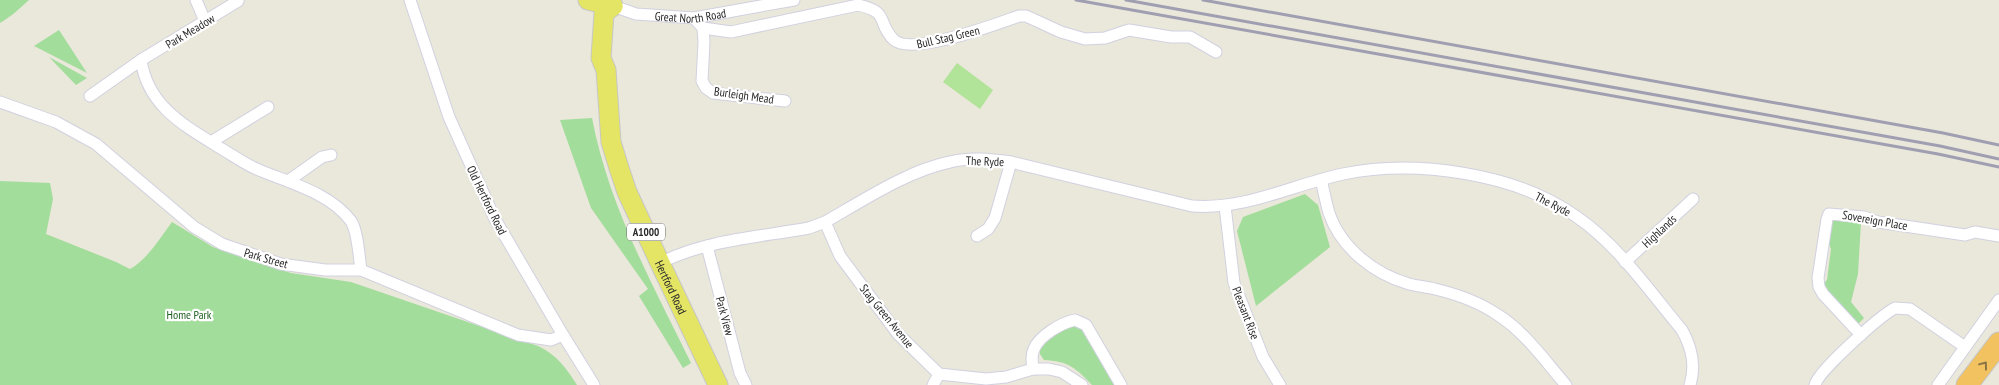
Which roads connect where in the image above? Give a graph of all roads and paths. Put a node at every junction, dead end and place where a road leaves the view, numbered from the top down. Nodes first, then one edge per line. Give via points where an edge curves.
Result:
1 (196, 0) edge
2 (410, 0) edge
3 (588, 0) edge
4 (794, 0) edge
5 (238, 1) edge
6 (613, 6) junction
7 (694, 18) junction
8 (205, 20) junction
9 (703, 28) junction
10 (1216, 52) dead end
11 (141, 60) junction
12 (90, 96) dead end
13 (785, 101) dead end
14 (0, 102) edge
15 (268, 107) dead end
16 (211, 142) junction
17 (331, 155) dead end
18 (1011, 162) junction
19 (1321, 180) junction
20 (288, 181) junction
21 (1693, 199) dead end
22 (1225, 206) junction
23 (825, 222) junction
24 (977, 236) dead end
25 (1999, 236) edge
26 (707, 246) junction
27 (1625, 262) junction
28 (660, 263) junction
29 (361, 270) junction
30 (1999, 300) edge
31 (1861, 335) junction
32 (563, 336) junction
33 (1999, 343) edge
34 (1965, 348) junction
35 (1033, 369) junction
36 (938, 374) junction
37 (594, 385) edge
38 (718, 385) edge
39 (746, 385) edge
40 (933, 385) edge
41 (1082, 385) edge
42 (1121, 385) edge
43 (1280, 385) edge
44 (1566, 385) edge
45 (1690, 385) edge
46 (1815, 385) edge
47 (1938, 385) edge
48 (1967, 385) edge

1 - 8 street
2 - 32 street, Old Hertford Road via 462,149 495,220
3 - 6 main road, Great North Road
4 - 7 street, Great North Road
5 - 8 street, Park Meadow
6 - 7 street, Great North Road via 636,14
6 - 28 main road, Hertford Road / A1000 via 604,13 601,29 601,58 606,70 611,142 628,192
7 - 9 street
8 - 11 street, Park Meadow
9 - 10 street, Bull Stag Green via 731,32 858,5 880,14 894,40 909,46 948,39 1026,16 1085,39 1105,38 1129,30 1172,38 1190,37
9 - 13 street, Burleigh Mead via 702,81 706,88 713,93
11 - 12 street, Park Meadow
11 - 16 street via 144,76 156,100 185,126
14 - 29 street, Park Street via 56,122 96,144 194,227 222,244 281,264 325,270
15 - 16 street
16 - 20 street via 256,169
17 - 20 street via 322,157
18 - 22 street, The Ryde via 1192,206
18 - 23 street, The Ryde via 966,160 930,167
18 - 24 street via 996,218 988,230
19 - 22 street, The Ryde via 1239,205
19 - 27 street, The Ryde via 1402,168 1494,179 1521,188 1576,216
19 - 44 street via 1336,229 1364,261 1384,274 1409,284 1467,298 1498,315 1522,335
20 - 29 street via 336,206 352,223
21 - 27 street, Highlands
22 - 43 street, Pleasant Rise via 1234,283 1263,357
23 - 26 street, The Ryde via 809,228
23 - 36 street, Stag Green Avenue via 840,256 898,334
25 - 31 street, Sovereign Place via 1975,232 1965,235 1829,214 1819,287
26 - 28 street, The Ryde
26 - 39 street, Park View via 740,373
27 - 45 street, The Ryde via 1682,330 1690,345 1694,365
28 - 38 main road, Hertford Road / A1000
29 - 32 street, Park Street via 518,335 550,340
30 - 34 street
31 - 34 street via 1889,311 1903,307
31 - 46 street
32 - 37 street, Old Hertford Road
48 -> 33 highway
34 - 47 street
35 - 36 street via 986,379
35 - 41 street via 1062,372
35 - 42 street via 1034,348 1041,338 1075,320 1086,325
36 - 40 street

